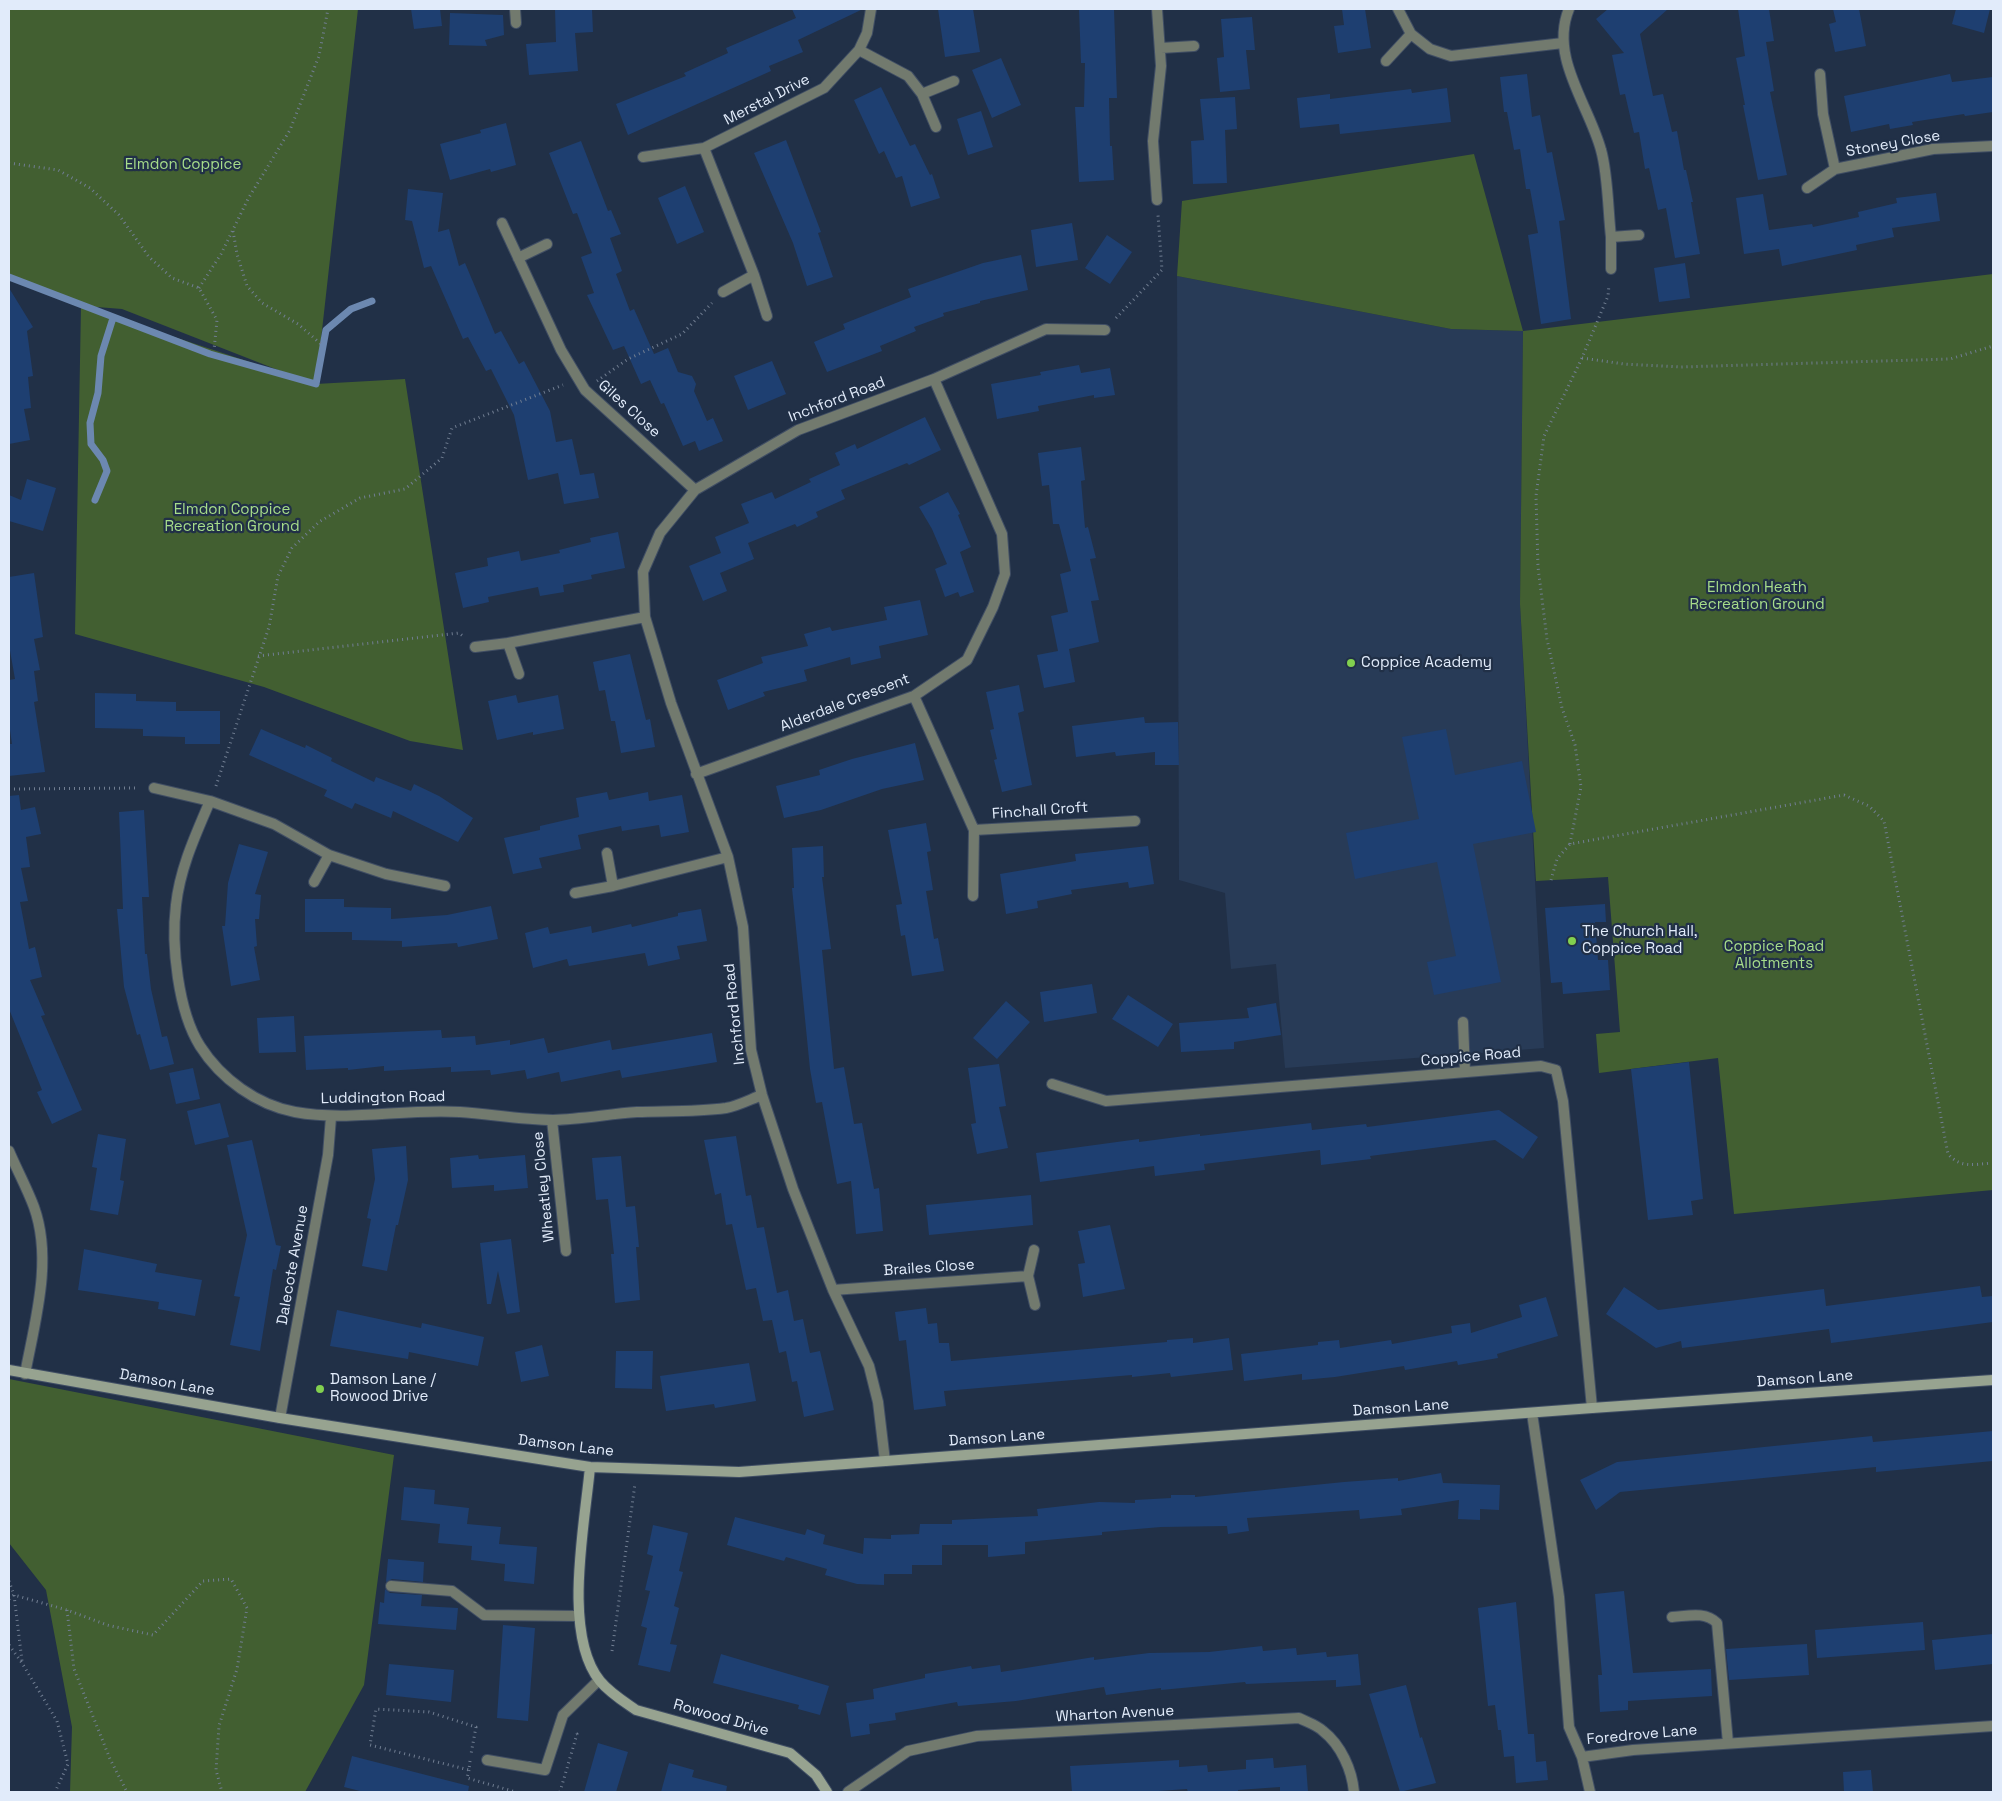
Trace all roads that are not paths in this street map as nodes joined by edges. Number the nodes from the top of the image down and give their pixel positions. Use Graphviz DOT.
graph roads {
  1 [pos="515,9"];
  2 [pos="871,9"];
  3 [pos="1157,9"];
  4 [pos="1398,9"];
  5 [pos="1569,9"];
  6 [pos="516,23"];
  7 [pos="1411,34"];
  8 [pos="1563,44"];
  9 [pos="1194,46"];
  10 [pos="1161,48"];
  11 [pos="859,50"];
  12 [pos="1386,61"];
  13 [pos="1820,74"];
  14 [pos="954,81"];
  15 [pos="922,94"];
  16 [pos="936,127"];
  17 [pos="1993,146"];
  18 [pos="704,148"];
  19 [pos="643,157"];
  20 [pos="1835,169"];
  21 [pos="1806,188"];
  22 [pos="1157,200"];
  23 [pos="502,223"];
  24 [pos="1639,235"];
  25 [pos="1611,237"];
  26 [pos="547,244"];
  27 [pos="518,258"];
  28 [pos="1611,269"];
  29 [pos="754,275"];
  30 [pos="723,292"];
  31 [pos="767,316"];
  32 [pos="1104,330"];
  33 [pos="934,379"];
  34 [pos="695,490"];
  35 [pos="645,617"];
  36 [pos="508,643"];
  37 [pos="475,647"];
  38 [pos="519,674"];
  39 [pos="914,696"];
  40 [pos="696,774"];
  41 [pos="154,788"];
  42 [pos="210,801"];
  43 [pos="1135,820"];
  44 [pos="974,830"];
  45 [pos="607,853"];
  46 [pos="329,855"];
  47 [pos="728,857"];
  48 [pos="314,882"];
  49 [pos="445,886"];
  50 [pos="613,886"];
  51 [pos="575,893"];
  52 [pos="973,896"];
  53 [pos="1463,1022"];
  54 [pos="1465,1072"];
  55 [pos="1052,1084"];
  56 [pos="762,1095"];
  57 [pos="331,1117"];
  58 [pos="552,1120"];
  59 [pos="9,1151"];
  60 [pos="1034,1250"];
  61 [pos="566,1252"];
  62 [pos="1028,1276"];
  63 [pos="833,1290"];
  64 [pos="1035,1305"];
  65 [pos="9,1370"];
  66 [pos="25,1374"];
  67 [pos="1993,1380"];
  68 [pos="1592,1408"];
  69 [pos="1532,1413"];
  70 [pos="280,1418"];
  71 [pos="885,1461"];
  72 [pos="590,1467"];
  73 [pos="391,1586"];
  74 [pos="579,1616"];
  75 [pos="1672,1617"];
  76 [pos="599,1680"];
  77 [pos="1993,1726"];
  78 [pos="1728,1743"];
  79 [pos="1582,1757"];
  80 [pos="487,1760"];
  81 [pos="827,1792"];
  82 [pos="848,1792"];
  83 [pos="1354,1792"];
  84 [pos="1590,1792"];
  1 -- 6 [label="street"];
  2 -- 11 [label="street, Merstal Drive"];
  3 -- 10 [label="street"];
  4 -- 7 [label="street"];
  5 -- 8 [label="street"];
  7 -- 8 [label="street"];
  7 -- 12 [label="street"];
  8 -- 25 [label="street"];
  9 -- 10 [label="street"];
  10 -- 22 [label="street"];
  11 -- 15 [label="street"];
  11 -- 18 [label="street, Merstal Drive"];
  13 -- 20 [label="street, Stoney Close"];
  14 -- 15 [label="street"];
  15 -- 16 [label="street"];
  17 -- 20 [label="street, Stoney Close"];
  18 -- 19 [label="street, Merstal Drive"];
  18 -- 29 [label="street"];
  20 -- 21 [label="street"];
  23 -- 27 [label="street, Giles Close"];
  24 -- 25 [label="street"];
  25 -- 28 [label="street"];
  26 -- 27 [label="street"];
  27 -- 34 [label="street, Giles Close"];
  29 -- 30 [label="street"];
  29 -- 31 [label="street"];
  32 -- 33 [label="street, Inchford Road"];
  33 -- 34 [label="street, Inchford Road"];
  33 -- 39 [label="street, Alderdale Crescent"];
  34 -- 35 [label="street, Inchford Road"];
  35 -- 36 [label="street"];
  35 -- 40 [label="street, Inchford Road"];
  36 -- 37 [label="street"];
  36 -- 38 [label="street"];
  39 -- 40 [label="street, Alderdale Crescent"];
  39 -- 44 [label="street, Finchall Croft"];
  40 -- 47 [label="street, Inchford Road"];
  41 -- 42 [label="street"];
  42 -- 46 [label="street"];
  42 -- 57 [label="street, Luddington Road"];
  43 -- 44 [label="street, Finchall Croft"];
  44 -- 52 [label="street"];
  45 -- 50 [label="street"];
  46 -- 48 [label="street"];
  46 -- 49 [label="street"];
  47 -- 50 [label="street"];
  47 -- 56 [label="street, Inchford Road"];
  50 -- 51 [label="street"];
  53 -- 54 [label="street"];
  54 -- 55 [label="street, Coppice Road"];
  54 -- 68 [label="street, Coppice Road"];
  56 -- 58 [label="street, Luddington Road"];
  56 -- 63 [label="street, Inchford Road"];
  57 -- 58 [label="street, Luddington Road"];
  57 -- 70 [label="street, Dalecote Avenue"];
  58 -- 61 [label="street, Wheatley Close"];
  59 -- 66 [label="street"];
  60 -- 62 [label="street"];
  62 -- 63 [label="street, Brailes Close"];
  62 -- 64 [label="street"];
  63 -- 71 [label="street, Inchford Road"];
  65 -- 66 [label="street, Damson Lane"];
  66 -- 70 [label="street, Damson Lane"];
  67 -- 68 [label="street, Damson Lane"];
  68 -- 69 [label="street, Damson Lane"];
  69 -- 71 [label="street, Damson Lane"];
  69 -- 79 [label="street, Foredrove Lane"];
  70 -- 72 [label="street, Damson Lane"];
  71 -- 72 [label="street, Damson Lane"];
  72 -- 74 [label="street, Rowood Drive"];
  73 -- 74 [label="street"];
  74 -- 76 [label="street, Rowood Drive"];
  75 -- 78 [label="street"];
  76 -- 80 [label="street"];
  76 -- 81 [label="street, Rowood Drive"];
  77 -- 78 [label="street, Foredrove Lane"];
  78 -- 79 [label="street, Foredrove Lane"];
  79 -- 84 [label="street"];
  82 -- 83 [label="street, Wharton Avenue"];
}
